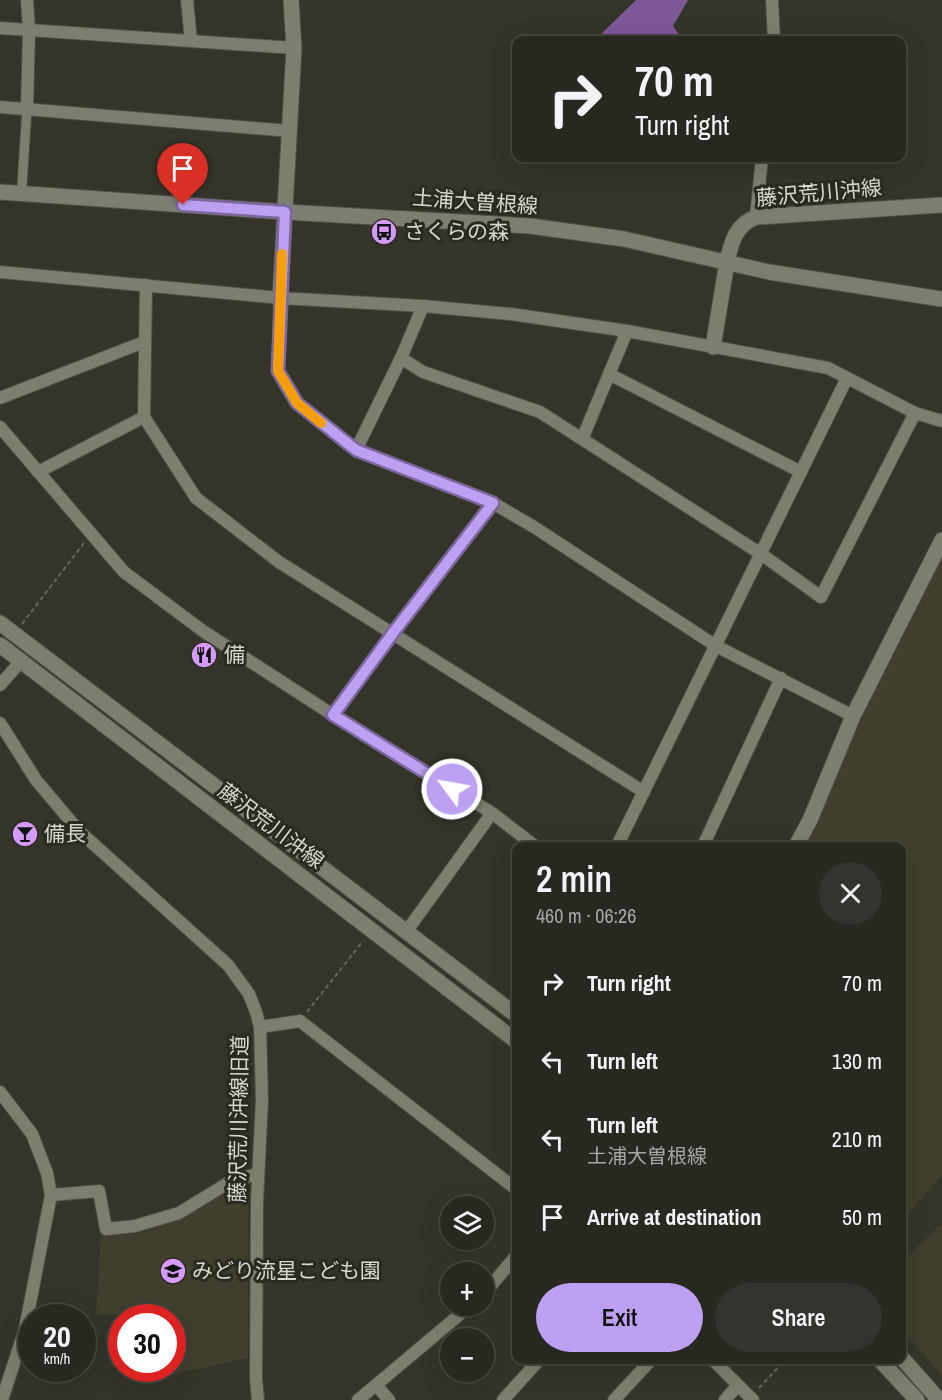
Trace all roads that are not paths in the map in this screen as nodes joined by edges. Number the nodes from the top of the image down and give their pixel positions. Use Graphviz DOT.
graph roads {
  1 [pos="27,0"];
  2 [pos="188,0"];
  3 [pos="291,0"];
  4 [pos="772,0"];
  5 [pos="0,28"];
  6 [pos="29,30"];
  7 [pos="774,36"];
  8 [pos="191,41"];
  9 [pos="294,48"];
  10 [pos="0,107"];
  11 [pos="27,109"];
  12 [pos="290,131"];
  13 [pos="762,162"];
  14 [pos="22,185"];
  15 [pos="0,192"];
  16 [pos="942,205"];
  17 [pos="285,212"];
  18 [pos="756,217"];
  19 [pos="727,262"];
  20 [pos="0,272"];
  21 [pos="146,285"];
  22 [pos="280,298"];
  23 [pos="942,299"];
  24 [pos="423,306"];
  25 [pos="627,331"];
  26 [pos="144,342"];
  27 [pos="713,347"];
  28 [pos="401,358"];
  29 [pos="609,374"];
  30 [pos="848,378"];
  31 [pos="0,398"];
  32 [pos="915,412"];
  33 [pos="144,417"];
  34 [pos="942,421"];
  35 [pos="0,426"];
  36 [pos="583,437"];
  37 [pos="356,450"];
  38 [pos="38,472"];
  39 [pos="801,472"];
  40 [pos="493,503"];
  41 [pos="942,540"];
  42 [pos="761,554"];
  43 [pos="0,623"];
  44 [pos="393,633"];
  45 [pos="0,645"];
  46 [pos="716,646"];
  47 [pos="21,661"];
  48 [pos="781,678"];
  49 [pos="0,685"];
  50 [pos="333,715"];
  51 [pos="853,716"];
  52 [pos="0,723"];
  53 [pos="644,792"];
  54 [pos="492,813"];
  55 [pos="530,842"];
  56 [pos="619,842"];
  57 [pos="705,842"];
  58 [pos="798,842"];
  59 [pos="406,932"];
  60 [pos="512,1012"];
  61 [pos="260,1027"];
  62 [pos="512,1038"];
  63 [pos="0,1092"];
  64 [pos="258,1174"];
  65 [pos="512,1186"];
  66 [pos="51,1195"];
  67 [pos="512,1261"];
  68 [pos="494,1282"];
  69 [pos="458,1316"];
  70 [pos="906,1363"];
  71 [pos="535,1364"];
  72 [pos="647,1364"];
  73 [pos="717,1364"];
  74 [pos="884,1364"];
  75 [pos="376,1385"];
  76 [pos="738,1385"];
  77 [pos="752,1399"];
  78 [pos="2,1400"];
  79 [pos="258,1400"];
  80 [pos="358,1400"];
  81 [pos="389,1400"];
  82 [pos="502,1400"];
  83 [pos="614,1400"];
  84 [pos="725,1400"];
  85 [pos="917,1400"];
  86 [pos="939,1400"];
  1 -- 6 [label="street"];
  2 -- 8 [label="street"];
  3 -- 9 [label="main road"];
  4 -- 7 [label="street"];
  5 -- 6 [label="street"];
  6 -- 8 [label="street"];
  6 -- 11 [label="street"];
  8 -- 9 [label="street"];
  9 -- 12 [label="main road"];
  10 -- 11 [label="street"];
  11 -- 12 [label="street"];
  11 -- 14 [label="street"];
  12 -- 17 [label="main road"];
  13 -- 18 [label="street"];
  15 -- 17 [label="main road, 土浦大曽根線"];
  16 -- 18 [label="main road, 藤沢荒川沖線"];
  17 -- 19 [label="main road, 土浦大曽根線"];
  17 -- 22 [label="main road"];
  18 -- 19 [label="main road, 藤沢荒川沖線"];
  19 -- 23 [label="main road, 土浦大曽根線"];
  19 -- 27 [label="main road, 藤沢荒川沖線"];
  20 -- 21 [label="street"];
  21 -- 22 [label="street"];
  21 -- 26 [label="street"];
  22 -- 24 [label="street"];
  22 -- 37 [label="street"];
  24 -- 25 [label="street"];
  24 -- 28 [label="street"];
  25 -- 27 [label="street"];
  25 -- 29 [label="street"];
  26 -- 31 [label="street"];
  26 -- 33 [label="street"];
  27 -- 30 [label="street"];
  28 -- 36 [label="street"];
  28 -- 37 [label="street"];
  29 -- 36 [label="street"];
  29 -- 39 [label="street"];
  30 -- 32 [label="street"];
  30 -- 39 [label="street"];
  32 -- 34 [label="street"];
  32 -- 42 [label="street"];
  33 -- 38 [label="street"];
  33 -- 44 [label="street"];
  35 -- 38 [label="street"];
  36 -- 42 [label="street"];
  37 -- 40 [label="street"];
  38 -- 50 [label="street"];
  39 -- 42 [label="street"];
  40 -- 44 [label="street"];
  40 -- 46 [label="street"];
  41 -- 51 [label="main road"];
  42 -- 46 [label="street"];
  43 -- 59 [label="main road, 藤沢荒川沖線"];
  44 -- 50 [label="street"];
  44 -- 53 [label="street"];
  45 -- 47 [label="main road, 藤沢荒川沖線"];
  46 -- 48 [label="street"];
  46 -- 53 [label="street"];
  47 -- 49 [label="street"];
  47 -- 62 [label="main road, 藤沢荒川沖線"];
  48 -- 51 [label="street"];
  48 -- 57 [label="street"];
  50 -- 54 [label="street"];
  51 -- 58 [label="main road"];
  52 -- 61 [label="street, 藤沢荒川沖線旧道"];
  53 -- 56 [label="street"];
  54 -- 55 [label="street"];
  54 -- 59 [label="street"];
  59 -- 60 [label="main road, 藤沢荒川沖線"];
  61 -- 64 [label="street, 藤沢荒川沖線旧道"];
  61 -- 65 [label="street"];
  63 -- 66 [label="street"];
  64 -- 66 [label="street"];
  64 -- 79 [label="street, 藤沢荒川沖線旧道"];
  66 -- 78 [label="street"];
  67 -- 68 [label="street"];
  69 -- 75 [label="street"];
  70 -- 86 [label="main road"];
  71 -- 82 [label="street"];
  72 -- 83 [label="street"];
  73 -- 76 [label="street"];
  74 -- 85 [label="main road"];
  75 -- 80 [label="street"];
  75 -- 81 [label="street"];
  76 -- 77 [label="street"];
  76 -- 84 [label="street"];
}
